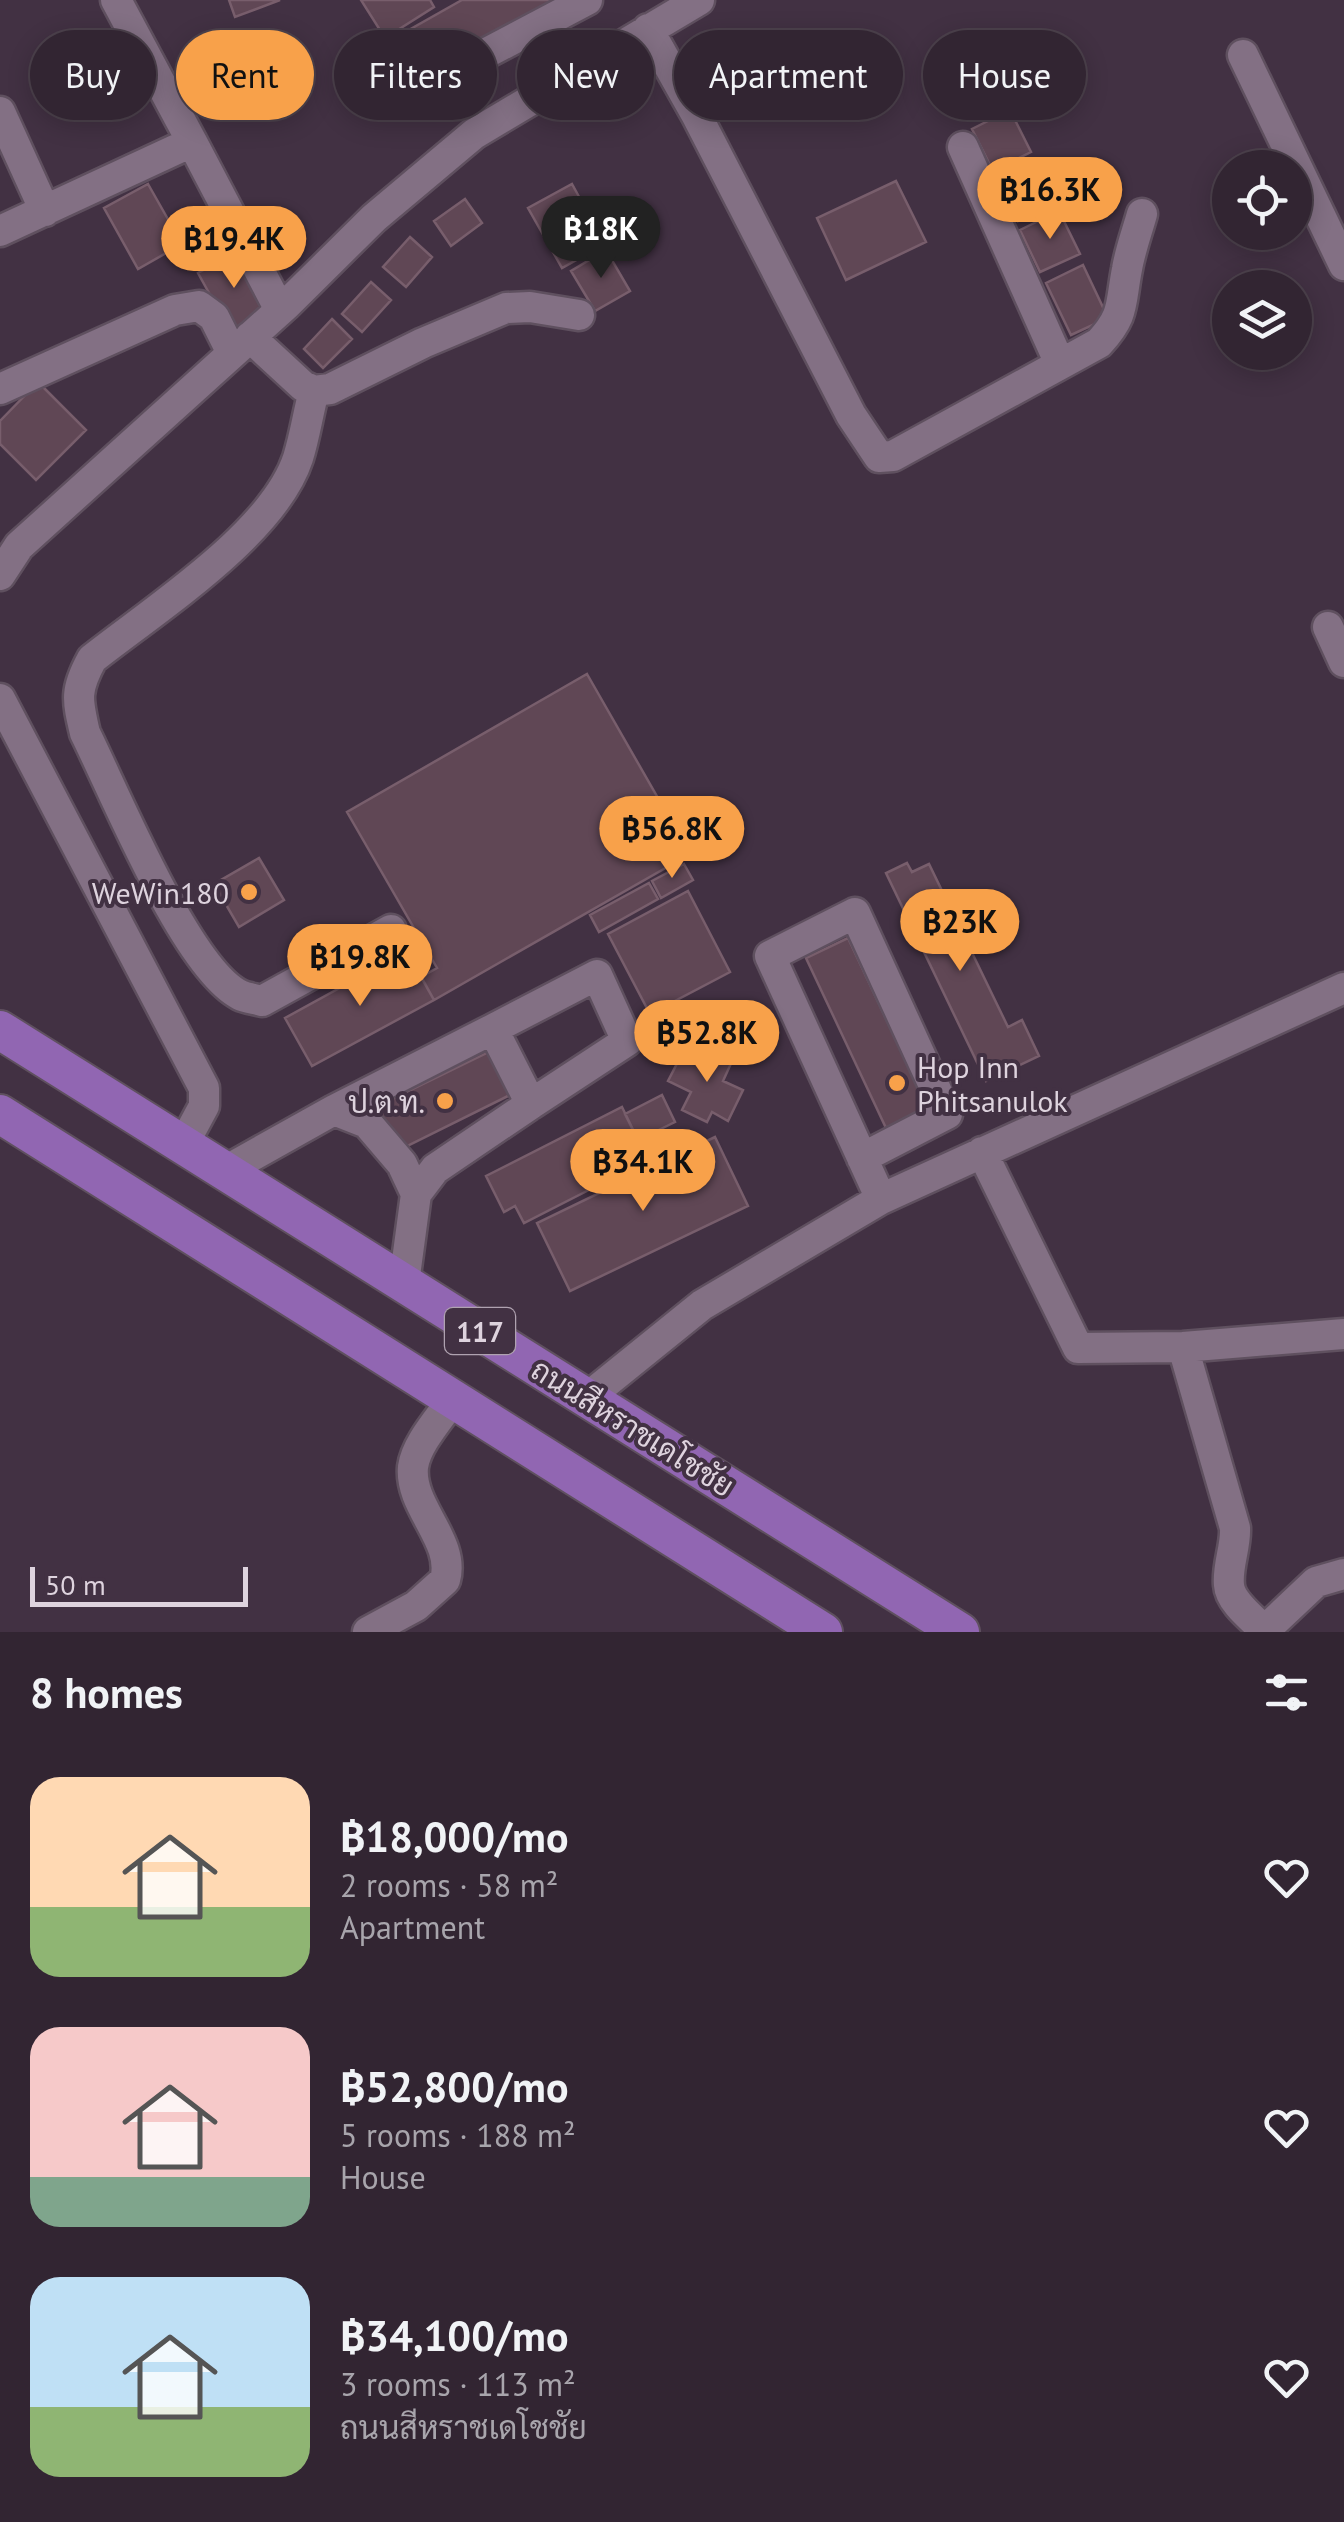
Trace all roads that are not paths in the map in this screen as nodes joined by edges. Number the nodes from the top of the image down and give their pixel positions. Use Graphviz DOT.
graph roads {
  1 [pos="116,0"];
  2 [pos="587,0"];
  3 [pos="699,0"];
  4 [pos="648,29"];
  5 [pos="497,47"];
  6 [pos="1244,54"];
  7 [pos="0,112"];
  8 [pos="192,142"];
  9 [pos="963,147"];
  10 [pos="46,211"];
  11 [pos="1142,214"];
  12 [pos="0,231"];
  13 [pos="1344,265"];
  14 [pos="280,310"];
  15 [pos="580,315"];
  16 [pos="241,345"];
  17 [pos="1060,364"];
  18 [pos="0,389"];
  19 [pos="314,391"];
  20 [pos="0,575"];
  21 [pos="1328,627"];
  22 [pos="1344,662"];
  23 [pos="0,699"];
  24 [pos="390,930"];
  25 [pos="1344,988"];
  26 [pos="0,1030"];
  27 [pos="493,1030"];
  28 [pos="531,1104"];
  29 [pos="334,1110"];
  30 [pos="0,1114"];
  31 [pos="183,1145"];
  32 [pos="982,1152"];
  33 [pos="862,1158"];
  34 [pos="225,1172"];
  35 [pos="416,1194"];
  36 [pos="881,1199"];
  37 [pos="404,1283"];
  38 [pos="1344,1334"];
  39 [pos="1183,1347"];
  40 [pos="587,1398"];
  41 [pos="453,1399"];
  42 [pos="1344,1574"];
  43 [pos="1263,1631"];
  44 [pos="368,1632"];
  45 [pos="823,1632"];
  46 [pos="960,1632"];
  1 -- 8 [label="street"];
  2 -- 5 [label="street"];
  3 -- 4 [label="street"];
  4 -- 14 [label="street"];
  4 -- 17 [label="street"];
  6 -- 13 [label="street"];
  7 -- 10 [label="street"];
  8 -- 10 [label="street"];
  8 -- 14 [label="street"];
  9 -- 17 [label="street"];
  10 -- 12 [label="street"];
  11 -- 17 [label="street"];
  14 -- 16 [label="street"];
  15 -- 19 [label="street"];
  16 -- 18 [label="street"];
  16 -- 19 [label="street"];
  16 -- 20 [label="street"];
  19 -- 24 [label="street"];
  21 -- 22 [label="street"];
  23 -- 31 [label="street"];
  25 -- 32 [label="street"];
  26 -- 31 [label="main road, ถนนสีหราชเดโชชัย / 117"];
  27 -- 28 [label="street"];
  27 -- 28 [label="street"];
  27 -- 29 [label="street"];
  28 -- 35 [label="street"];
  29 -- 34 [label="street"];
  29 -- 35 [label="street"];
  30 -- 41 [label="main road, 117"];
  31 -- 34 [label="main road, ถนนสีหราชเดโชชัย / 117"];
  32 -- 36 [label="street"];
  32 -- 39 [label="street"];
  33 -- 33 [label="street"];
  33 -- 36 [label="street"];
  34 -- 37 [label="main road, ถนนสีหราชเดโชชัย / 117"];
  35 -- 37 [label="street"];
  36 -- 40 [label="street"];
  37 -- 40 [label="main road, ถนนสีหราชเดโชชัย / 117"];
  38 -- 39 [label="street"];
  39 -- 43 [label="street"];
  40 -- 46 [label="main road, ถนนสีหราชเดโชชัย / 117"];
  41 -- 44 [label="street"];
  41 -- 45 [label="main road, 117"];
  42 -- 43 [label="street"];
}
